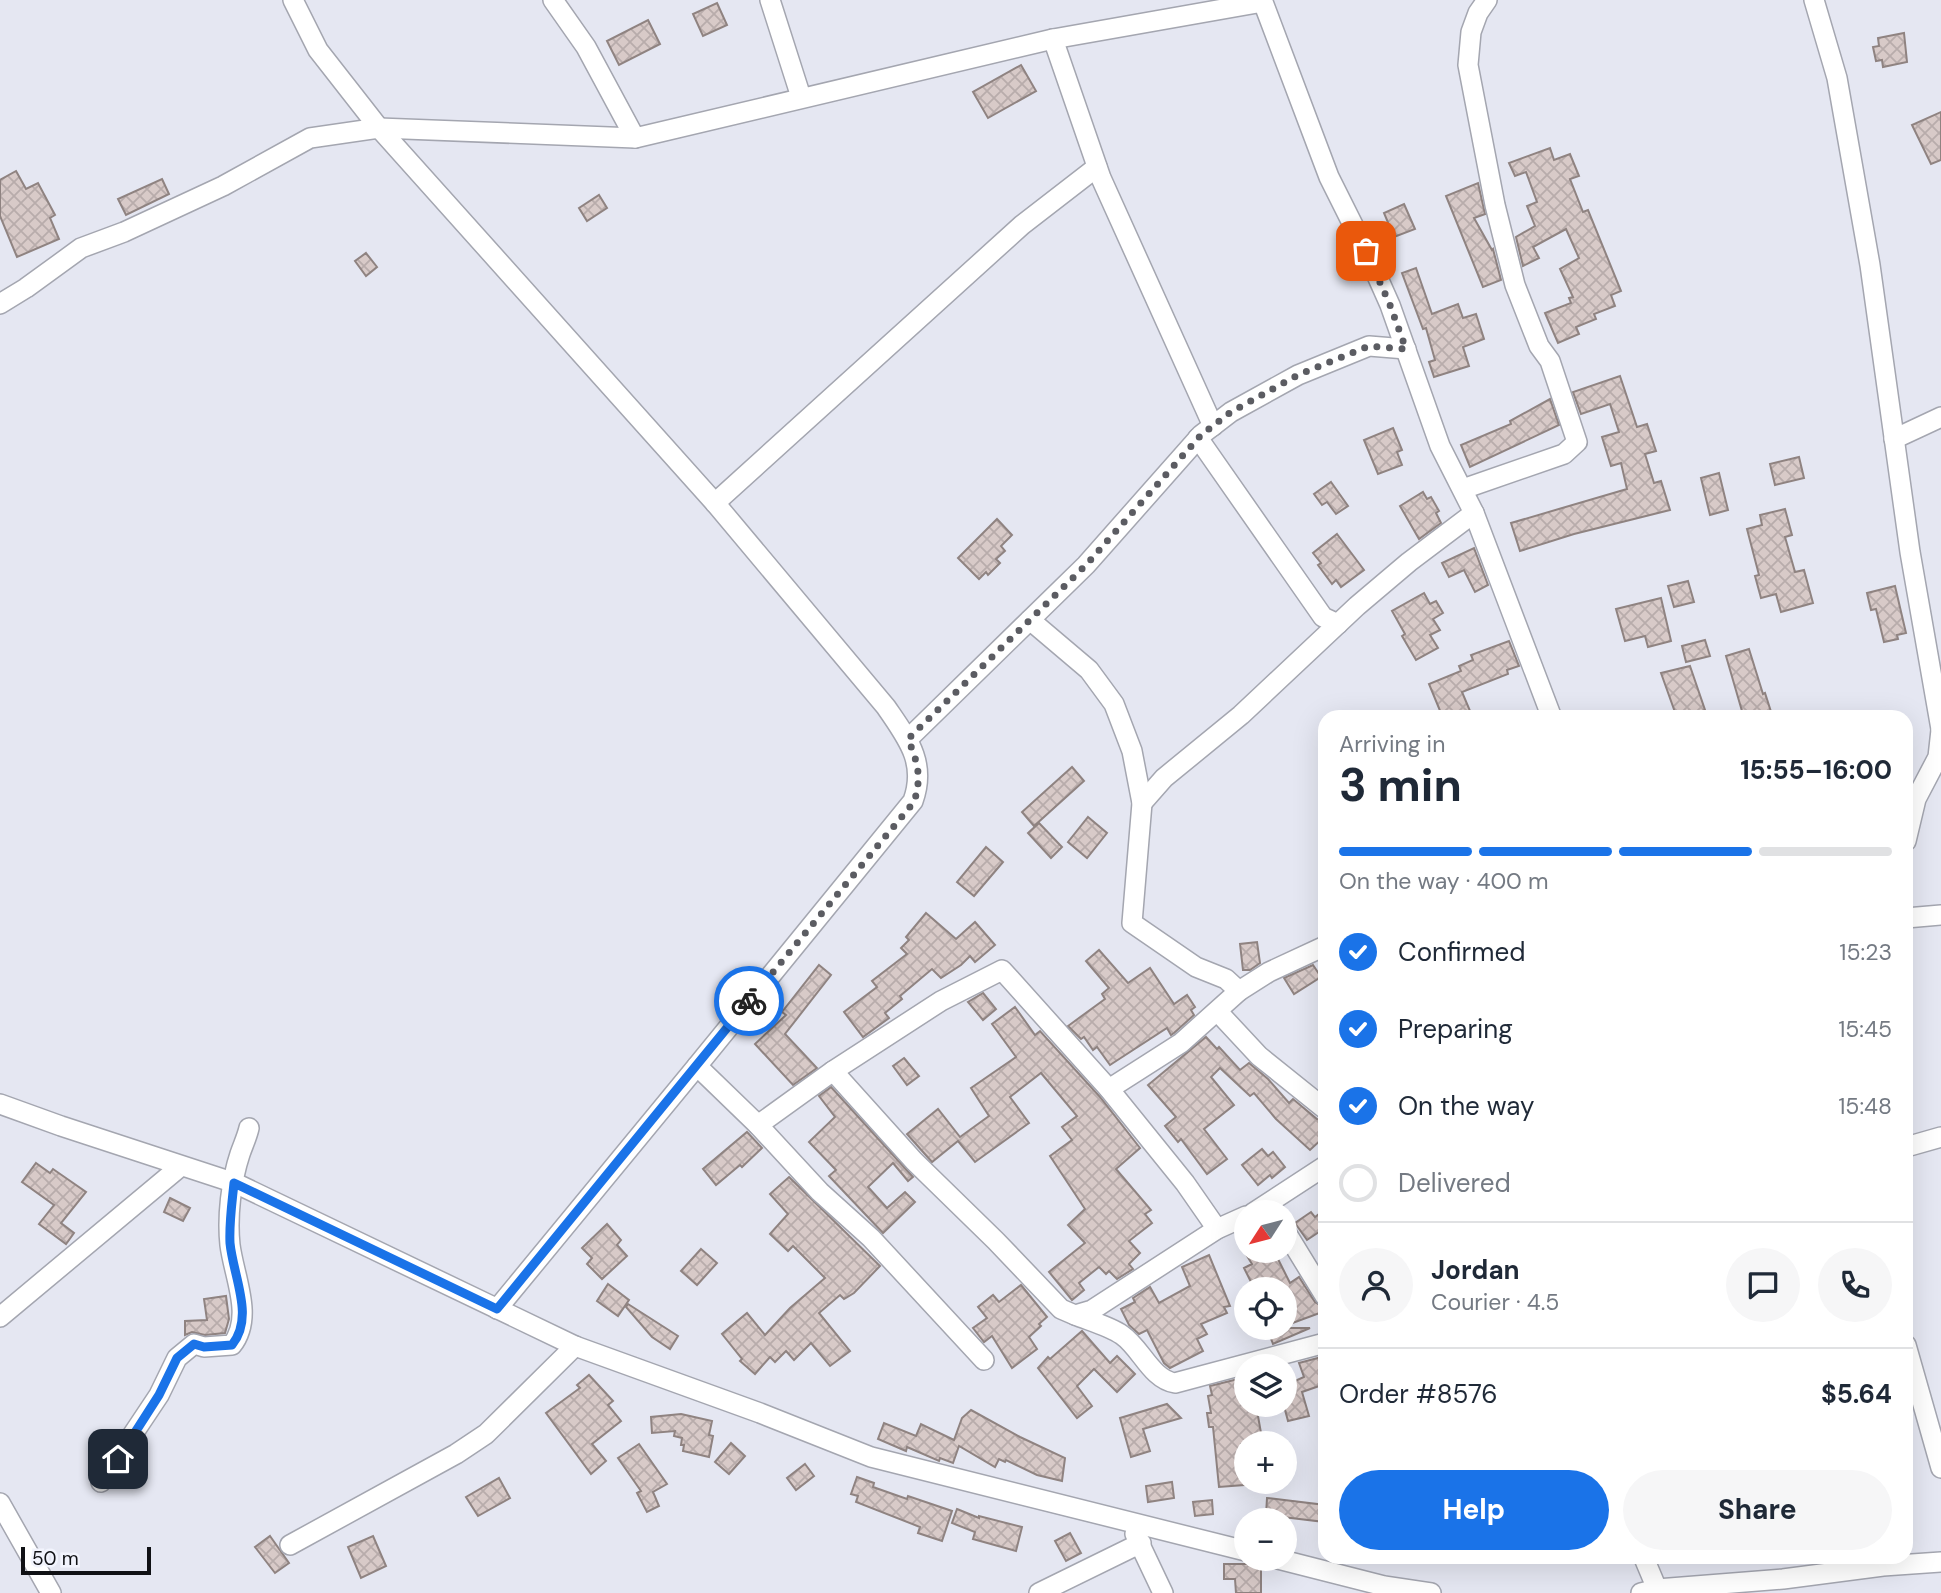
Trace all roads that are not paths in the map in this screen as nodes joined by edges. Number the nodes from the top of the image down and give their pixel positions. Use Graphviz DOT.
graph roads {
  1 [pos="293,0"];
  2 [pos="553,0"];
  3 [pos="769,0"];
  4 [pos="1487,0"];
  5 [pos="1814,0"];
  6 [pos="1268,1"];
  7 [pos="1053,39"];
  8 [pos="801,97"];
  9 [pos="379,128"];
  10 [pos="635,138"];
  11 [pos="1097,167"];
  12 [pos="0,304"];
  13 [pos="1406,349"];
  14 [pos="1941,417"];
  15 [pos="1206,432"];
  16 [pos="1894,439"];
  17 [pos="1463,489"];
  18 [pos="715,503"];
  19 [pos="1474,513"];
  20 [pos="1030,620"];
  21 [pos="1338,624"];
  22 [pos="1549,710"];
  23 [pos="1941,730"];
  24 [pos="908,739"];
  25 [pos="1913,797"];
  26 [pos="1142,803"];
  27 [pos="1941,915"];
  28 [pos="1913,917"];
  29 [pos="1318,949"];
  30 [pos="1240,991"];
  31 [pos="1218,1012"];
  32 [pos="697,1066"];
  33 [pos="832,1071"];
  34 [pos="1109,1088"];
  35 [pos="1318,1103"];
  36 [pos="0,1104"];
  37 [pos="758,1125"];
  38 [pos="249,1128"];
  39 [pos="1941,1137"];
  40 [pos="1913,1145"];
  41 [pos="181,1166"];
  42 [pos="1318,1171"];
  43 [pos="234,1183"];
  44 [pos="1275,1200"];
  45 [pos="1234,1222"];
  46 [pos="1217,1229"];
  47 [pos="1297,1250"];
  48 [pos="1318,1284"];
  49 [pos="497,1309"];
  50 [pos="1075,1315"];
  51 [pos="0,1317"];
  52 [pos="1318,1345"];
  53 [pos="575,1346"];
  54 [pos="984,1360"];
  55 [pos="1913,1370"];
  56 [pos="1941,1468"];
  57 [pos="101,1482"];
  58 [pos="0,1503"];
  59 [pos="1127,1521"];
  60 [pos="1140,1543"];
  61 [pos="290,1545"];
  62 [pos="1234,1548"];
  63 [pos="1941,1562"];
  64 [pos="1297,1564"];
  65 [pos="1645,1564"];
  66 [pos="1912,1564"];
  67 [pos="1913,1564"];
  68 [pos="1649,1591"];
  69 [pos="51,1593"];
  70 [pos="1039,1593"];
  71 [pos="1163,1593"];
  72 [pos="1431,1593"];
  1 -- 9 [label="street"];
  2 -- 10 [label="street"];
  3 -- 8 [label="street"];
  4 -- 17 [label="street"];
  5 -- 16 [label="street"];
  6 -- 7 [label="street"];
  6 -- 13 [label="street"];
  7 -- 8 [label="street"];
  7 -- 11 [label="street"];
  8 -- 10 [label="street"];
  9 -- 10 [label="street"];
  9 -- 12 [label="street"];
  9 -- 18 [label="street"];
  11 -- 15 [label="street"];
  11 -- 18 [label="street"];
  13 -- 15 [label="street"];
  13 -- 17 [label="street"];
  14 -- 16 [label="street"];
  15 -- 20 [label="street"];
  15 -- 21 [label="street"];
  16 -- 23 [label="street"];
  17 -- 19 [label="street"];
  18 -- 24 [label="street"];
  19 -- 21 [label="street"];
  19 -- 22 [label="street"];
  20 -- 24 [label="street"];
  20 -- 26 [label="street"];
  21 -- 26 [label="street"];
  23 -- 25 [label="street"];
  24 -- 32 [label="street"];
  26 -- 30 [label="street"];
  27 -- 28 [label="street"];
  29 -- 30 [label="street"];
  30 -- 31 [label="street"];
  31 -- 34 [label="street"];
  31 -- 35 [label="street"];
  32 -- 37 [label="street"];
  32 -- 49 [label="street"];
  33 -- 34 [label="street"];
  33 -- 37 [label="street"];
  33 -- 50 [label="street"];
  34 -- 46 [label="street"];
  36 -- 41 [label="street"];
  37 -- 54 [label="street"];
  38 -- 43 [label="street"];
  39 -- 40 [label="street"];
  41 -- 43 [label="street"];
  41 -- 51 [label="street"];
  42 -- 44 [label="street"];
  43 -- 49 [label="street"];
  43 -- 57 [label="street"];
  45 -- 46 [label="street"];
  46 -- 50 [label="street"];
  47 -- 48 [label="street"];
  49 -- 53 [label="street"];
  50 -- 52 [label="street"];
  53 -- 59 [label="street"];
  53 -- 61 [label="street"];
  55 -- 56 [label="street"];
  58 -- 69 [label="street"];
  59 -- 60 [label="street"];
  59 -- 62 [label="street"];
  60 -- 70 [label="street"];
  60 -- 71 [label="street"];
  63 -- 67 [label="street"];
  64 -- 72 [label="street"];
  65 -- 68 [label="street"];
  66 -- 68 [label="street"];
}
